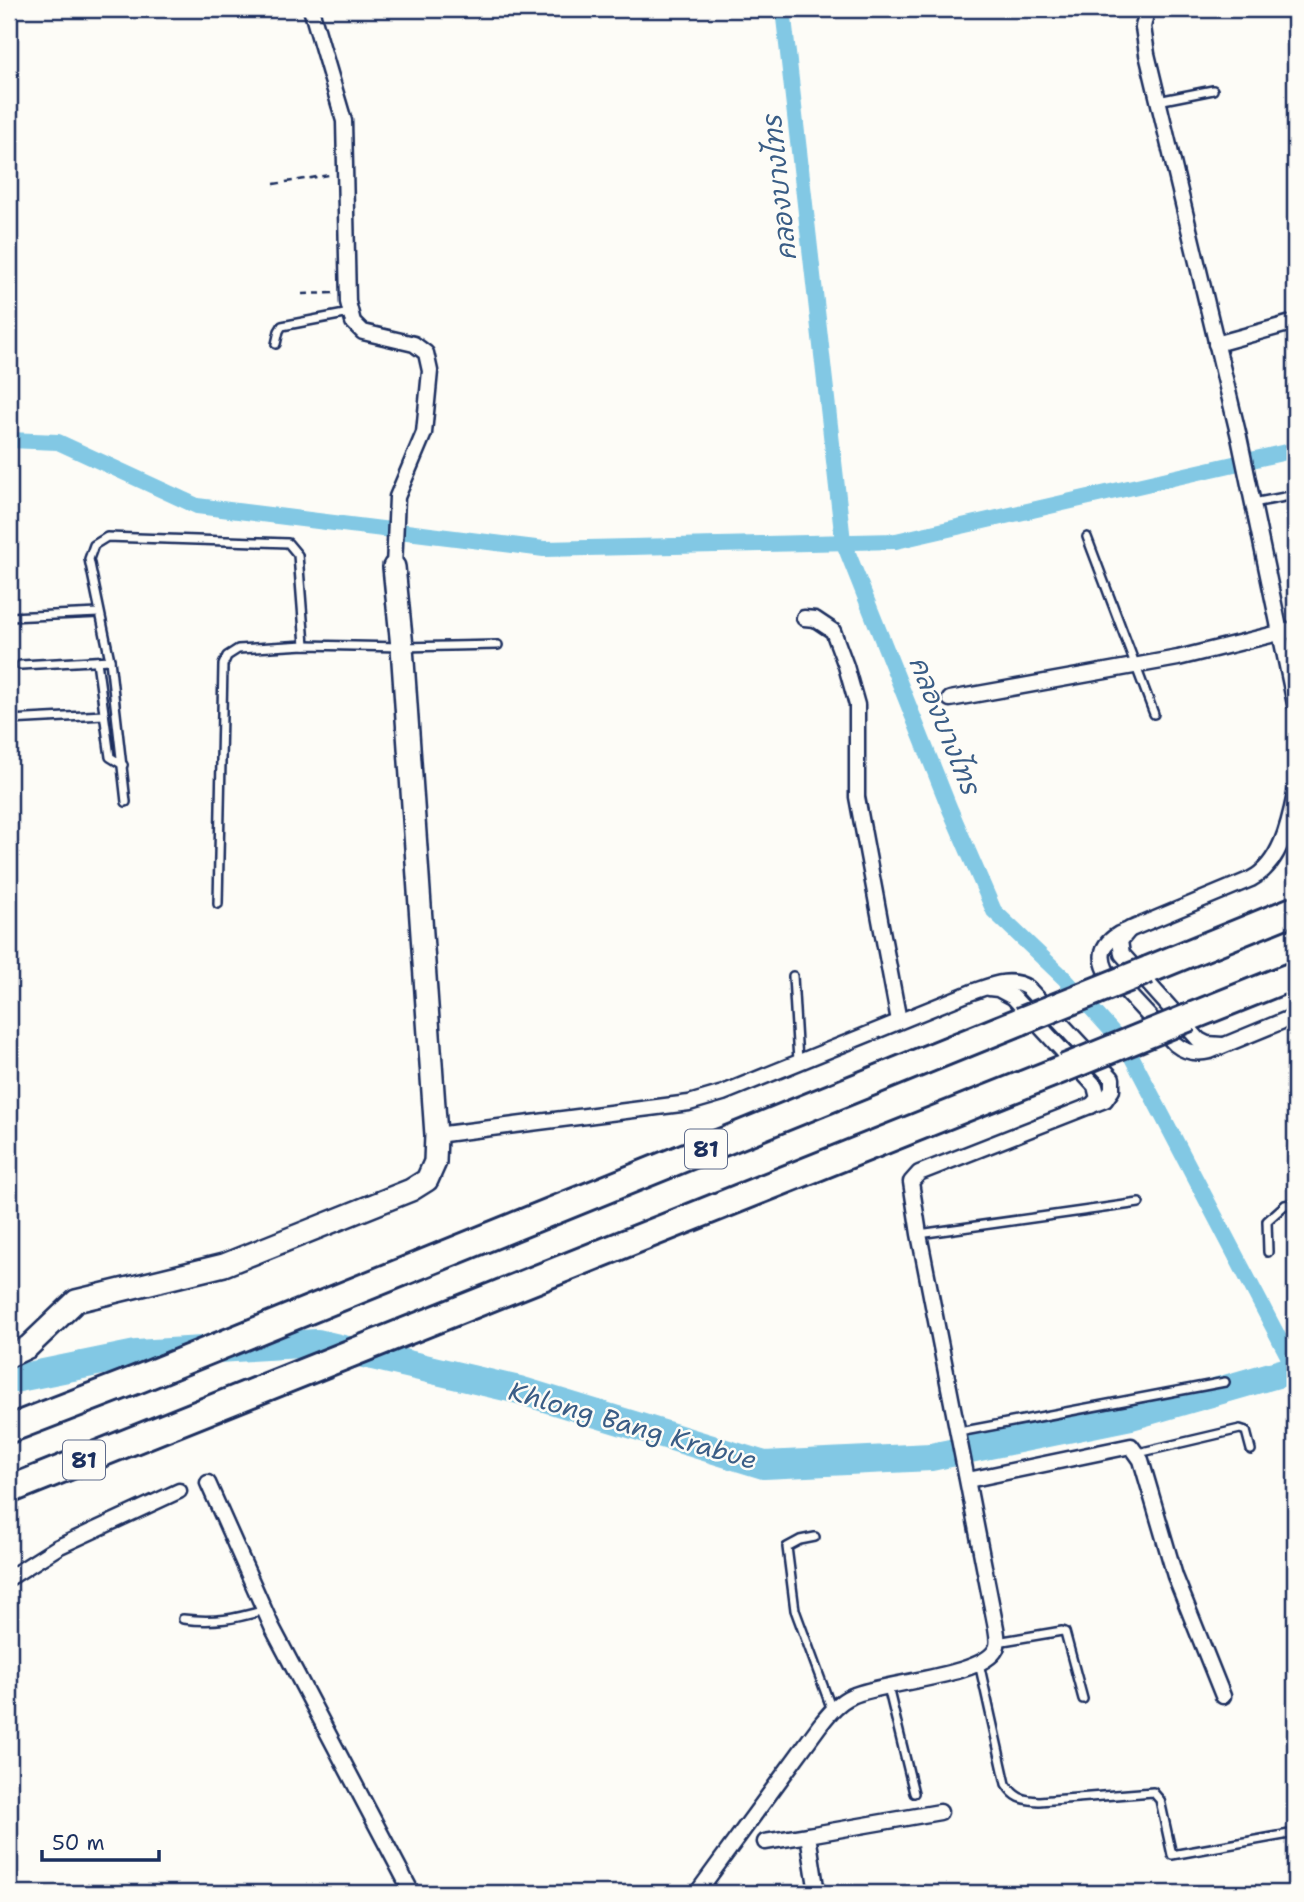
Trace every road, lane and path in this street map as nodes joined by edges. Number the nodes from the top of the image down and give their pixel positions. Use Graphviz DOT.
graph roads {
  1 [pos="311,9"];
  2 [pos="1147,9"];
  3 [pos="1213,90"];
  4 [pos="1158,101"];
  5 [pos="345,172"];
  6 [pos="274,184"];
  7 [pos="348,293"];
  8 [pos="302,294"];
  9 [pos="351,313"];
  10 [pos="1295,322"];
  11 [pos="276,344"];
  12 [pos="1216,344"];
  13 [pos="1295,495"];
  14 [pos="1253,503"];
  15 [pos="1087,537"];
  16 [pos="394,567"];
  17 [pos="99,613"];
  18 [pos="9,617"];
  19 [pos="804,618"];
  20 [pos="1288,630"];
  21 [pos="305,645"];
  22 [pos="498,645"];
  23 [pos="402,647"];
  24 [pos="110,660"];
  25 [pos="97,661"];
  26 [pos="21,665"];
  27 [pos="1137,666"];
  28 [pos="1295,697"];
  29 [pos="950,699"];
  30 [pos="1154,714"];
  31 [pos="104,715"];
  32 [pos="9,720"];
  33 [pos="123,765"];
  34 [pos="1295,794"];
  35 [pos="126,802"];
  36 [pos="1289,835"];
  37 [pos="218,904"];
  38 [pos="1295,910"];
  39 [pos="1131,928"];
  40 [pos="1295,975"];
  41 [pos="793,976"];
  42 [pos="1295,1016"];
  43 [pos="899,1021"];
  44 [pos="1223,1046"];
  45 [pos="798,1061"];
  46 [pos="436,1135"];
  47 [pos="1139,1203"];
  48 [pos="1295,1203"];
  49 [pos="919,1234"];
  50 [pos="1268,1252"];
  51 [pos="9,1356"];
  52 [pos="1225,1382"];
  53 [pos="9,1429"];
  54 [pos="960,1437"];
  55 [pos="1251,1450"];
  56 [pos="1138,1453"];
  57 [pos="967,1474"];
  58 [pos="208,1483"];
  59 [pos="9,1490"];
  60 [pos="180,1491"];
  61 [pos="815,1537"];
  62 [pos="9,1578"];
  63 [pos="265,1610"];
  64 [pos="183,1619"];
  65 [pos="998,1642"];
  66 [pos="979,1663"];
  67 [pos="888,1687"];
  68 [pos="1223,1696"];
  69 [pos="1083,1699"];
  70 [pos="832,1710"];
  71 [pos="914,1793"];
  72 [pos="940,1812"];
  73 [pos="1295,1833"];
  74 [pos="808,1835"];
  75 [pos="765,1842"];
  76 [pos="412,1893"];
  77 [pos="697,1893"];
  78 [pos="817,1893"];
  1 -- 5 [label="street"];
  2 -- 4 [label="street"];
  3 -- 4 [label="lane"];
  4 -- 12 [label="street"];
  5 -- 6 [label="path"];
  5 -- 7 [label="street"];
  7 -- 8 [label="path"];
  7 -- 9 [label="street"];
  9 -- 11 [label="lane"];
  9 -- 16 [label="street"];
  10 -- 12 [label="street"];
  12 -- 14 [label="street"];
  13 -- 14 [label="lane"];
  14 -- 20 [label="street"];
  15 -- 27 [label="lane"];
  16 -- 23 [label="street"];
  17 -- 18 [label="lane"];
  17 -- 21 [label="lane"];
  17 -- 24 [label="lane"];
  19 -- 43 [label="street"];
  20 -- 27 [label="street"];
  20 -- 28 [label="street"];
  21 -- 23 [label="lane"];
  21 -- 37 [label="lane"];
  22 -- 23 [label="lane"];
  23 -- 46 [label="street"];
  24 -- 25 [label="lane"];
  24 -- 33 [label="lane"];
  25 -- 26 [label="lane"];
  25 -- 31 [label="lane"];
  27 -- 29 [label="street"];
  27 -- 30 [label="lane"];
  31 -- 32 [label="lane"];
  31 -- 33 [label="lane"];
  33 -- 35 [label="lane"];
  34 -- 36 [label="street"];
  36 -- 39 [label="street"];
  38 -- 53 [label="highway, 81, bridge"];
  39 -- 44 [label="street"];
  39 -- 44 [label="street"];
  40 -- 59 [label="highway, 81, bridge"];
  41 -- 45 [label="lane"];
  42 -- 44 [label="street"];
  43 -- 45 [label="street"];
  43 -- 49 [label="street"];
  45 -- 46 [label="street"];
  46 -- 51 [label="street"];
  47 -- 49 [label="lane"];
  48 -- 50 [label="lane"];
  49 -- 54 [label="street"];
  52 -- 54 [label="lane"];
  54 -- 57 [label="street"];
  55 -- 56 [label="lane"];
  56 -- 57 [label="street"];
  56 -- 68 [label="street"];
  57 -- 65 [label="street"];
  58 -- 63 [label="street"];
  60 -- 62 [label="street"];
  61 -- 70 [label="lane"];
  63 -- 64 [label="lane"];
  63 -- 76 [label="street"];
  65 -- 66 [label="street"];
  65 -- 69 [label="lane"];
  66 -- 67 [label="street"];
  66 -- 73 [label="lane"];
  67 -- 70 [label="street"];
  67 -- 71 [label="lane"];
  70 -- 77 [label="street"];
  72 -- 74 [label="street"];
  74 -- 75 [label="street"];
  74 -- 78 [label="street"];
}
